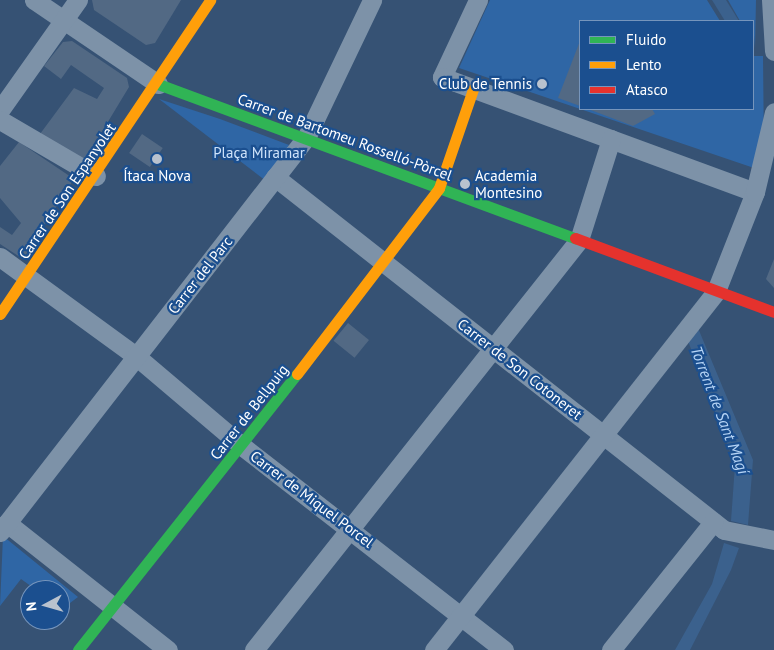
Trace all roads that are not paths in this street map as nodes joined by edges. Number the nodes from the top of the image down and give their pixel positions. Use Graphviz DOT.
graph roads {
  1 [pos="34,0"];
  2 [pos="78,0"];
  3 [pos="210,0"];
  4 [pos="372,0"];
  5 [pos="478,0"];
  6 [pos="771,0"];
  7 [pos="65,21"];
  8 [pos="774,51"];
  9 [pos="158,84"];
  10 [pos="473,89"];
  11 [pos="0,110"];
  12 [pos="774,112"];
  13 [pos="0,120"];
  14 [pos="306,138"];
  15 [pos="611,139"];
  16 [pos="96,176"];
  17 [pos="276,177"];
  18 [pos="438,188"];
  19 [pos="756,192"];
  20 [pos="579,240"];
  21 [pos="0,257"];
  22 [pos="383,262"];
  23 [pos="28,277"];
  24 [pos="716,291"];
  25 [pos="774,312"];
  26 [pos="0,314"];
  27 [pos="491,347"];
  28 [pos="137,357"];
  29 [pos="601,433"];
  30 [pos="242,446"];
  31 [pos="719,526"];
  32 [pos="4,527"];
  33 [pos="350,527"];
  34 [pos="774,540"];
  35 [pos="112,606"];
  36 [pos="459,616"];
  37 [pos="78,650"];
  38 [pos="168,650"];
  39 [pos="254,650"];
  40 [pos="434,650"];
  41 [pos="504,650"];
  42 [pos="611,650"];
  1 -- 7 [label="street"];
  2 -- 7 [label="street"];
  3 -- 9 [label="street, Carrer de Son Espanyolet"];
  4 -- 14 [label="street, Carrer del Parc"];
  5 -- 10 [label="street"];
  6 -- 8 [label="street"];
  7 -- 9 [label="street"];
  7 -- 11 [label="street"];
  9 -- 14 [label="street, Carrer de Bartomeu Rosselló-Pòrcel"];
  9 -- 16 [label="street, Carrer de Son Espanyolet"];
  10 -- 15 [label="street"];
  10 -- 18 [label="street, Carrer de Bellpuig"];
  12 -- 19 [label="street"];
  13 -- 16 [label="street"];
  14 -- 17 [label="street, Carrer del Parc"];
  14 -- 18 [label="street, Carrer de Bartomeu Rosselló-Pòrcel"];
  15 -- 19 [label="street"];
  15 -- 20 [label="street"];
  16 -- 23 [label="street, Carrer de Son Espanyolet"];
  17 -- 22 [label="street, Carrer de Son Cotoneret"];
  17 -- 28 [label="street, Carrer del Parc"];
  18 -- 20 [label="street, Carrer de Bartomeu Rosselló-Pòrcel"];
  18 -- 22 [label="street, Carrer de Bellpuig"];
  19 -- 24 [label="street"];
  20 -- 24 [label="street, Carrer de Bartomeu Rosselló-Pòrcel"];
  20 -- 27 [label="street"];
  21 -- 23 [label="street, Carrer de Miquel Porcel"];
  22 -- 27 [label="street, Carrer de Son Cotoneret"];
  22 -- 30 [label="street, Carrer de Bellpuig"];
  23 -- 26 [label="street, Carrer de Son Espanyolet"];
  23 -- 28 [label="street, Carrer de Miquel Porcel"];
  24 -- 25 [label="street, Carrer de Bartomeu Rosselló-Pòrcel"];
  24 -- 29 [label="street"];
  27 -- 29 [label="street, Carrer de Son Cotoneret"];
  27 -- 33 [label="street"];
  28 -- 30 [label="street, Carrer de Miquel Porcel"];
  28 -- 32 [label="street, Carrer del Parc"];
  29 -- 31 [label="street, Carrer de Son Cotoneret"];
  29 -- 36 [label="street"];
  30 -- 33 [label="street, Carrer de Miquel Porcel"];
  30 -- 35 [label="street, Carrer de Bellpuig"];
  31 -- 34 [label="street, Carrer de Son Cotoneret"];
  31 -- 42 [label="street"];
  32 -- 35 [label="street"];
  33 -- 36 [label="street, Carrer de Miquel Porcel"];
  33 -- 39 [label="street"];
  35 -- 37 [label="street, Carrer de Bellpuig"];
  35 -- 38 [label="street"];
  36 -- 40 [label="street"];
  36 -- 41 [label="street, Carrer de Miquel Porcel"];
}
